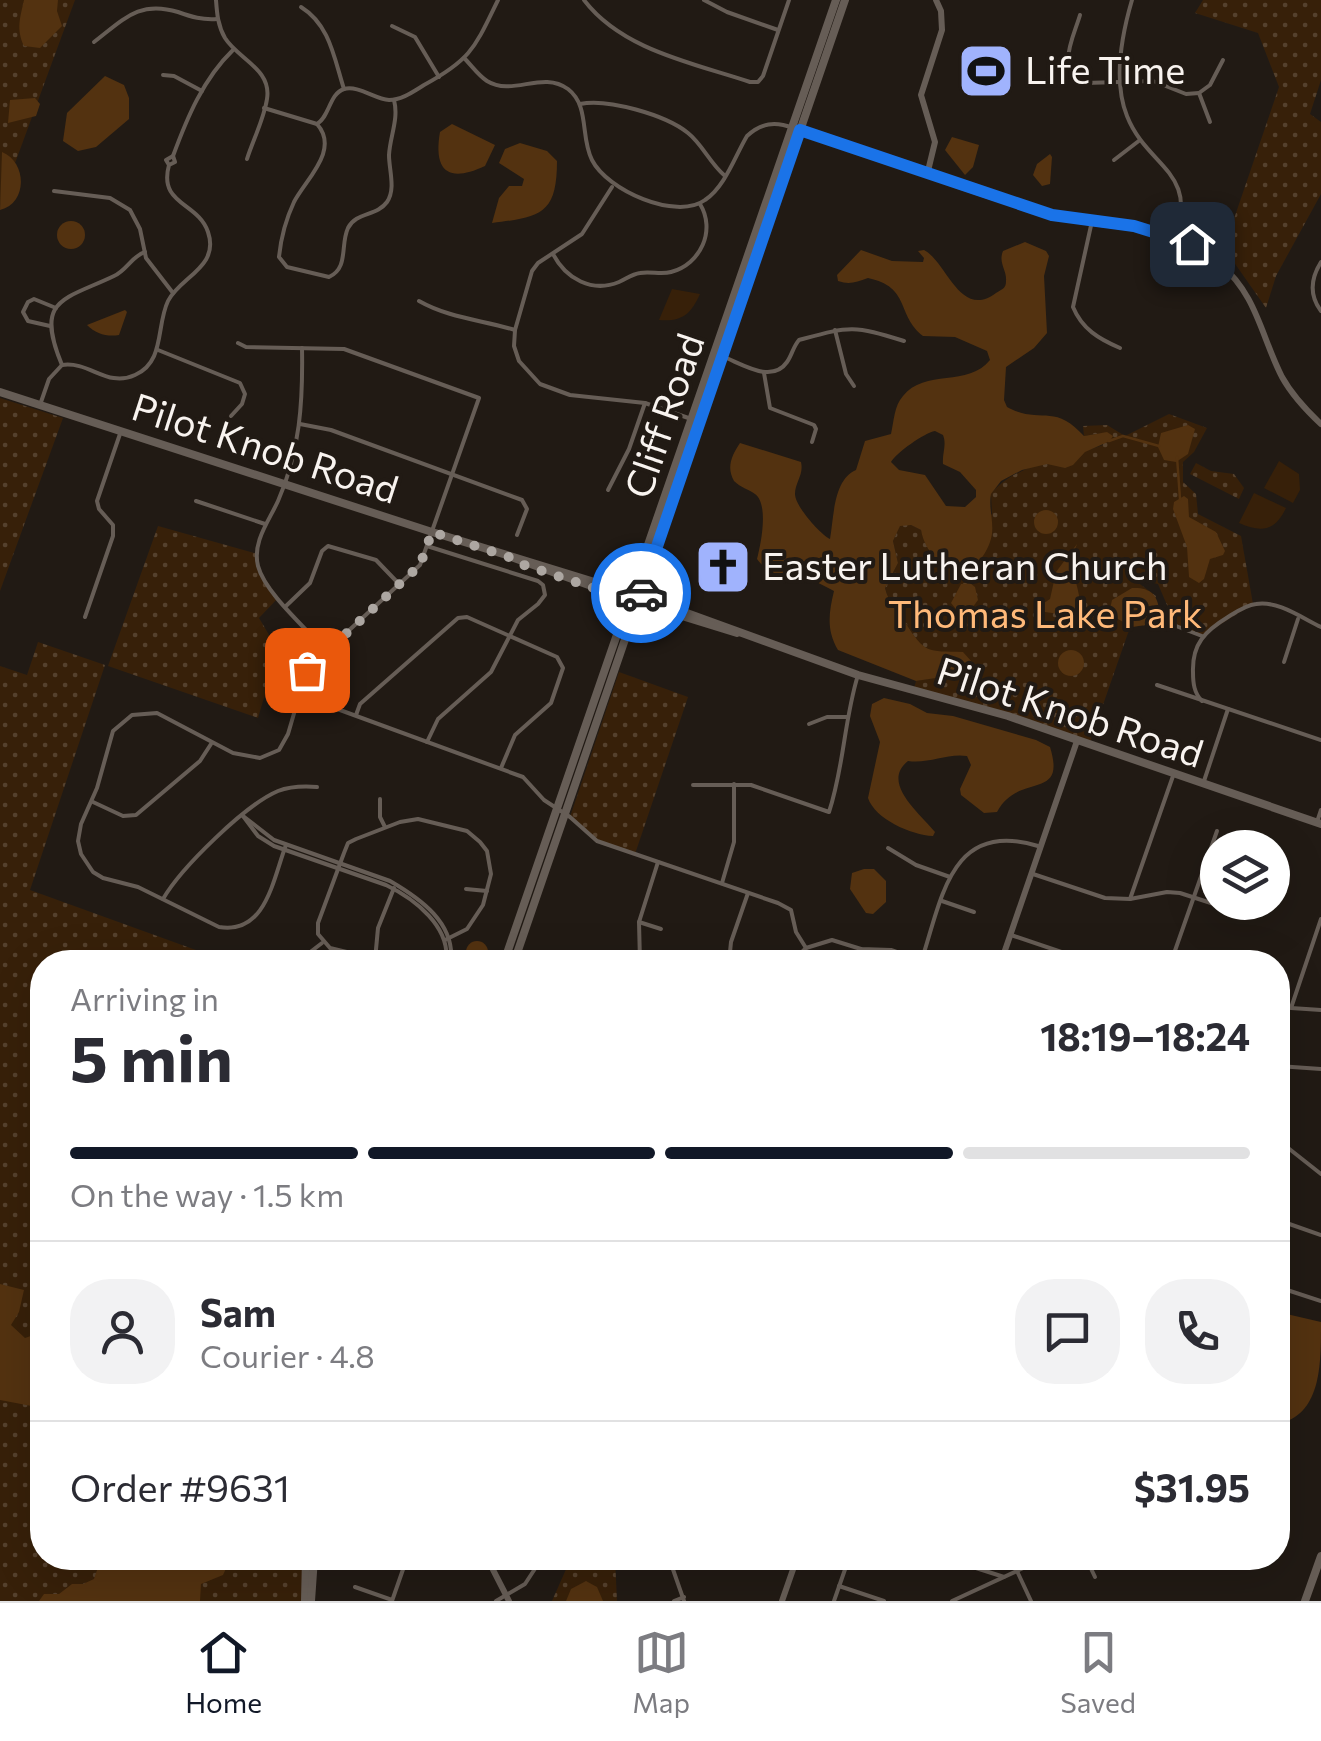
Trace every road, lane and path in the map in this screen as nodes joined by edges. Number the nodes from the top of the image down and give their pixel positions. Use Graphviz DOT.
graph roads {
  1 [pos="216,0"];
  2 [pos="584,0"];
  3 [pos="704,0"];
  4 [pos="789,0"];
  5 [pos="836,0"];
  6 [pos="846,0"];
  7 [pos="936,0"];
  8 [pos="1132,0"];
  9 [pos="496,1"];
  10 [pos="301,7"];
  11 [pos="1080,15"];
  12 [pos="217,19"];
  13 [pos="392,26"];
  14 [pos="779,30"];
  15 [pos="94,42"];
  16 [pos="233,50"];
  17 [pos="465,59"];
  18 [pos="1222,60"];
  19 [pos="164,75"];
  20 [pos="439,77"];
  21 [pos="1120,82"];
  22 [pos="344,89"];
  23 [pos="202,91"];
  24 [pos="1200,93"];
  25 [pos="394,100"];
  26 [pos="580,104"];
  27 [pos="264,108"];
  28 [pos="1210,122"];
  29 [pos="317,124"];
  30 [pos="797,129"];
  31 [pos="1140,140"];
  32 [pos="247,159"];
  33 [pos="1114,160"];
  34 [pos="927,174"];
  35 [pos="724,175"];
  36 [pos="614,185"];
  37 [pos="54,191"];
  38 [pos="700,204"];
  39 [pos="1092,221"];
  40 [pos="1175,237"];
  41 [pos="145,252"];
  42 [pos="553,254"];
  43 [pos="1321,262"];
  44 [pos="173,293"];
  45 [pos="419,301"];
  46 [pos="56,308"];
  47 [pos="1321,311"];
  48 [pos="50,326"];
  49 [pos="515,330"];
  50 [pos="835,330"];
  51 [pos="904,341"];
  52 [pos="238,343"];
  53 [pos="302,347"];
  54 [pos="1120,348"];
  55 [pos="158,350"];
  56 [pos="719,355"];
  57 [pos="62,365"];
  58 [pos="764,373"];
  59 [pos="854,386"];
  60 [pos="0,392"];
  61 [pos="645,403"];
  62 [pos="40,405"];
  63 [pos="232,416"];
  64 [pos="696,421"];
  65 [pos="300,424"];
  66 [pos="1321,424"];
  67 [pos="120,431"];
  68 [pos="812,442"];
  69 [pos="452,474"];
  70 [pos="284,485"];
  71 [pos="608,490"];
  72 [pos="196,502"];
  73 [pos="265,524"];
  74 [pos="432,532"];
  75 [pos="517,535"];
  76 [pos="427,546"];
  77 [pos="400,585"];
  78 [pos="635,598"];
  79 [pos="286,606"];
  80 [pos="1299,616"];
  81 [pos="85,617"];
  82 [pos="1168,618"];
  83 [pos="1321,627"];
  84 [pos="508,635"];
  85 [pos="1202,636"];
  86 [pos="326,651"];
  87 [pos="1284,662"];
  88 [pos="858,675"];
  89 [pos="1157,685"];
  90 [pos="299,695"];
  91 [pos="1202,700"];
  92 [pos="1228,709"];
  93 [pos="356,715"];
  94 [pos="848,717"];
  95 [pos="809,724"];
  96 [pos="1321,740"];
  97 [pos="1077,741"];
  98 [pos="427,742"];
  99 [pos="212,744"];
  100 [pos="502,768"];
  101 [pos="1173,775"];
  102 [pos="734,784"];
  103 [pos="1203,784"];
  104 [pos="694,785"];
  105 [pos="317,788"];
  106 [pos="380,799"];
  107 [pos="92,801"];
  108 [pos="1321,810"];
  109 [pos="562,811"];
  110 [pos="243,816"];
  111 [pos="1319,823"];
  112 [pos="385,827"];
  113 [pos="285,847"];
  114 [pos="1040,847"];
  115 [pos="888,848"];
  116 [pos="658,862"];
  117 [pos="339,866"];
  118 [pos="1031,874"];
  119 [pos="950,878"];
  120 [pos="1200,879"];
  121 [pos="722,884"];
  122 [pos="395,887"];
  123 [pos="466,889"];
  124 [pos="486,891"];
  125 [pos="748,892"];
  126 [pos="1194,897"];
  127 [pos="163,898"];
  128 [pos="1200,899"];
  129 [pos="1130,900"];
  130 [pos="942,901"];
  131 [pos="974,912"];
  132 [pos="1321,919"];
  133 [pos="639,922"];
  134 [pos="661,929"];
  135 [pos="1010,935"];
  136 [pos="447,938"];
  137 [pos="322,942"];
  138 [pos="806,948"];
  139 [pos="313,950"];
  140 [pos="336,950"];
  141 [pos="377,950"];
  142 [pos="448,950"];
  143 [pos="509,950"];
  144 [pos="518,950"];
  145 [pos="640,950"];
  146 [pos="731,950"];
  147 [pos="861,950"];
  148 [pos="891,950"];
  149 [pos="926,950"];
  150 [pos="1005,950"];
  151 [pos="1055,950"];
  152 [pos="1175,950"];
  153 [pos="1321,1010"];
  154 [pos="1290,1067"];
  155 [pos="1321,1070"];
  156 [pos="1290,1149"];
  157 [pos="1321,1174"];
  158 [pos="1290,1224"];
  159 [pos="1321,1235"];
  160 [pos="1290,1291"];
  161 [pos="1321,1301"];
  162 [pos="1321,1556"];
  163 [pos="307,1570"];
  164 [pos="312,1570"];
  165 [pos="404,1570"];
  166 [pos="493,1570"];
  167 [pos="534,1570"];
  168 [pos="673,1570"];
  169 [pos="793,1570"];
  170 [pos="845,1570"];
  171 [pos="982,1570"];
  172 [pos="1092,1570"];
  173 [pos="1017,1571"];
  174 [pos="1004,1577"];
  175 [pos="1095,1577"];
  176 [pos="840,1586"];
  177 [pos="355,1588"];
  178 [pos="507,1598"];
  179 [pos="684,1599"];
  180 [pos="392,1600"];
  181 [pos="960,1600"];
  182 [pos="308,1601"];
  183 [pos="496,1601"];
  184 [pos="674,1601"];
  185 [pos="782,1601"];
  186 [pos="834,1601"];
  187 [pos="884,1601"];
  188 [pos="952,1601"];
  189 [pos="1031,1601"];
  190 [pos="1305,1601"];
  1 -- 12 [label="street"];
  2 -- 14 [label="street"];
  3 -- 14 [label="street"];
  4 -- 14 [label="street"];
  5 -- 30 [label="main road, Cliff Road"];
  6 -- 30 [label="main road, Cliff Road"];
  7 -- 34 [label="street"];
  8 -- 21 [label="street"];
  9 -- 17 [label="street"];
  10 -- 22 [label="street"];
  11 -- 21 [label="street"];
  12 -- 15 [label="street"];
  12 -- 16 [label="street"];
  13 -- 20 [label="street"];
  16 -- 23 [label="street"];
  16 -- 27 [label="street"];
  17 -- 20 [label="street"];
  17 -- 26 [label="street"];
  18 -- 24 [label="street"];
  19 -- 23 [label="street"];
  20 -- 25 [label="street"];
  21 -- 24 [label="street"];
  21 -- 31 [label="street"];
  22 -- 25 [label="street"];
  22 -- 29 [label="street"];
  23 -- 44 [label="street"];
  24 -- 28 [label="street"];
  25 -- 29 [label="street"];
  26 -- 35 [label="street"];
  26 -- 36 [label="street"];
  27 -- 29 [label="street"];
  27 -- 32 [label="street"];
  30 -- 34 [label="street"];
  30 -- 35 [label="street"];
  30 -- 56 [label="main road, Cliff Road"];
  31 -- 33 [label="street"];
  31 -- 40 [label="street"];
  34 -- 39 [label="street"];
  35 -- 38 [label="street"];
  36 -- 38 [label="street"];
  36 -- 42 [label="street"];
  37 -- 41 [label="street"];
  38 -- 42 [label="street"];
  39 -- 40 [label="street"];
  39 -- 54 [label="street"];
  40 -- 66 [label="street"];
  41 -- 44 [label="street"];
  41 -- 46 [label="street"];
  42 -- 49 [label="street"];
  43 -- 47 [label="street"];
  44 -- 55 [label="street"];
  45 -- 49 [label="street"];
  46 -- 48 [label="street"];
  46 -- 48 [label="street"];
  48 -- 57 [label="street"];
  49 -- 61 [label="street"];
  50 -- 51 [label="street"];
  50 -- 58 [label="street"];
  50 -- 59 [label="street"];
  52 -- 53 [label="street"];
  53 -- 65 [label="street"];
  53 -- 69 [label="street"];
  55 -- 57 [label="street"];
  55 -- 63 [label="street"];
  56 -- 58 [label="street"];
  56 -- 64 [label="main road, Cliff Road"];
  57 -- 62 [label="street"];
  58 -- 68 [label="street"];
  60 -- 62 [label="main road, Pilot Knob Road"];
  61 -- 64 [label="street"];
  61 -- 71 [label="street"];
  62 -- 67 [label="main road, Pilot Knob Road"];
  64 -- 78 [label="main road, Cliff Road"];
  65 -- 69 [label="street"];
  65 -- 70 [label="street"];
  67 -- 70 [label="main road, Pilot Knob Road"];
  67 -- 81 [label="street"];
  69 -- 74 [label="street"];
  69 -- 75 [label="street"];
  70 -- 73 [label="street"];
  70 -- 74 [label="main road, Pilot Knob Road"];
  72 -- 73 [label="street"];
  73 -- 79 [label="street"];
  74 -- 76 [label="street"];
  74 -- 78 [label="main road, Pilot Knob Road"];
  76 -- 77 [label="street"];
  76 -- 84 [label="street"];
  77 -- 79 [label="street"];
  77 -- 86 [label="street"];
  78 -- 88 [label="main road, Pilot Knob Road"];
  78 -- 109 [label="main road, Cliff Road"];
  79 -- 86 [label="street"];
  80 -- 83 [label="street"];
  80 -- 85 [label="street"];
  80 -- 87 [label="street"];
  82 -- 85 [label="street"];
  84 -- 93 [label="street"];
  84 -- 98 [label="street"];
  84 -- 100 [label="street"];
  85 -- 91 [label="street"];
  86 -- 90 [label="street"];
  88 -- 94 [label="street"];
  88 -- 97 [label="main road, Pilot Knob Road"];
  89 -- 91 [label="street"];
  90 -- 93 [label="street"];
  90 -- 99 [label="street"];
  91 -- 92 [label="street"];
  92 -- 96 [label="street"];
  92 -- 103 [label="street"];
  93 -- 98 [label="street"];
  94 -- 95 [label="street"];
  94 -- 102 [label="street"];
  97 -- 101 [label="main road, Pilot Knob Road"];
  97 -- 114 [label="street"];
  98 -- 100 [label="street"];
  99 -- 107 [label="street"];
  99 -- 107 [label="street"];
  100 -- 109 [label="street"];
  101 -- 103 [label="main road, Pilot Knob Road"];
  101 -- 129 [label="street"];
  102 -- 104 [label="street"];
  102 -- 121 [label="street"];
  103 -- 111 [label="main road, Pilot Knob Road"];
  105 -- 110 [label="street"];
  106 -- 112 [label="street"];
  107 -- 127 [label="street"];
  108 -- 111 [label="street"];
  109 -- 116 [label="street"];
  109 -- 143 [label="main road, Cliff Road"];
  109 -- 144 [label="main road, Cliff Road"];
  110 -- 113 [label="street"];
  110 -- 127 [label="street"];
  112 -- 117 [label="street"];
  112 -- 124 [label="street"];
  113 -- 117 [label="street"];
  113 -- 127 [label="street"];
  114 -- 118 [label="street"];
  114 -- 119 [label="street"];
  115 -- 119 [label="street"];
  116 -- 121 [label="street"];
  116 -- 133 [label="street"];
  117 -- 122 [label="street"];
  117 -- 137 [label="street"];
  118 -- 129 [label="street"];
  118 -- 135 [label="street"];
  119 -- 130 [label="street"];
  120 -- 126 [label="street"];
  121 -- 125 [label="street"];
  122 -- 136 [label="street"];
  122 -- 141 [label="street"];
  123 -- 124 [label="street"];
  124 -- 136 [label="street"];
  125 -- 138 [label="street"];
  125 -- 146 [label="street"];
  126 -- 128 [label="street"];
  126 -- 129 [label="street"];
  126 -- 152 [label="street"];
  130 -- 131 [label="street"];
  130 -- 149 [label="street"];
  132 -- 153 [label="street"];
  133 -- 134 [label="street"];
  133 -- 145 [label="street"];
  135 -- 150 [label="street"];
  135 -- 151 [label="street"];
  136 -- 142 [label="street"];
  137 -- 139 [label="street"];
  137 -- 140 [label="street"];
  138 -- 147 [label="street"];
  147 -- 148 [label="street"];
  154 -- 155 [label="street"];
  156 -- 157 [label="street"];
  158 -- 159 [label="street"];
  160 -- 161 [label="street"];
  162 -- 190 [label="main road"];
  163 -- 182 [label="main road"];
  164 -- 182 [label="main road"];
  165 -- 180 [label="street"];
  166 -- 178 [label="street"];
  167 -- 178 [label="street"];
  168 -- 179 [label="street"];
  169 -- 185 [label="street"];
  170 -- 176 [label="street"];
  171 -- 174 [label="street"];
  172 -- 175 [label="street"];
  173 -- 174 [label="street"];
  173 -- 189 [label="street"];
  174 -- 181 [label="street"];
  176 -- 186 [label="street"];
  176 -- 187 [label="street"];
  177 -- 180 [label="street"];
  178 -- 183 [label="street"];
  179 -- 184 [label="street"];
  181 -- 188 [label="street"];
}
